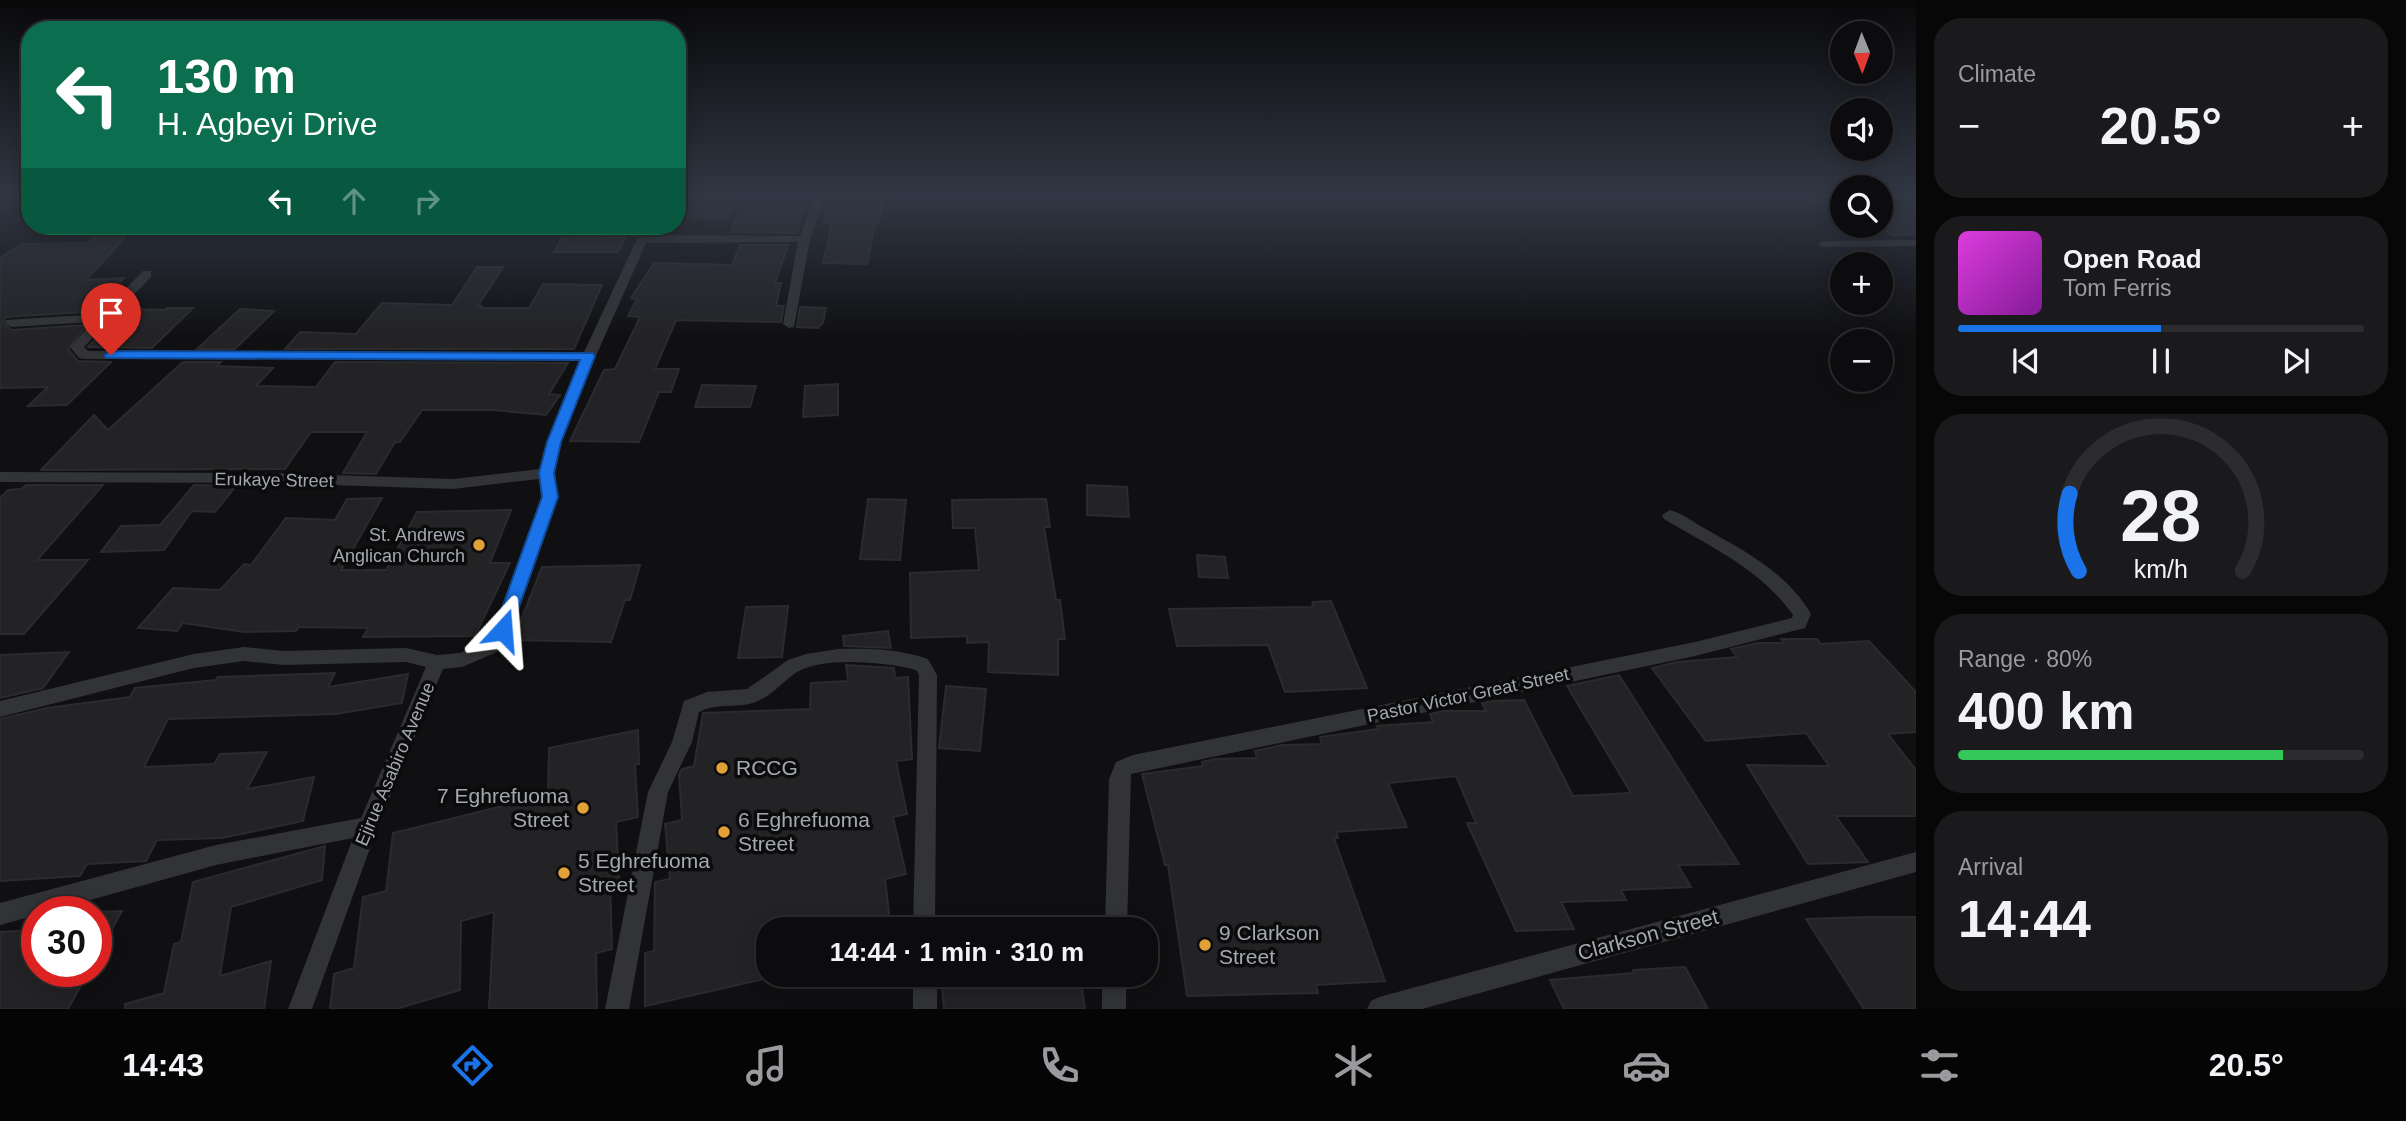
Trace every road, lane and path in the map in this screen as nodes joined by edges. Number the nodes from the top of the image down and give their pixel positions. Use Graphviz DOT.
graph roads {
  1 [pos="640,244"];
  2 [pos="803,244"];
  3 [pos="146,274"];
  4 [pos="105,318"];
  5 [pos="11,323"];
  6 [pos="789,324"];
  7 [pos="589,356"];
  8 [pos="546,473"];
  9 [pos="0,477"];
  10 [pos="1670,515"];
  11 [pos="438,662"];
  12 [pos="0,709"];
  13 [pos="368,826"];
  14 [pos="1916,862"];
  15 [pos="0,914"];
  16 [pos="925,917"];
  17 [pos="1116,917"];
  18 [pos="925,987"];
  19 [pos="1115,987"];
  20 [pos="300,1009"];
  21 [pos="617,1009"];
  22 [pos="925,1009"];
  23 [pos="1114,1009"];
  24 [pos="1379,1009"];
  1 -- 7 [label="street, Ejirue Asabiro Avenue"];
  2 -- 6 [label="street"];
  3 -- 4 [label="street"];
  4 -- 5 [label="street"];
  4 -- 7 [label="street"];
  7 -- 8 [label="street, Ejirue Asabiro Avenue"];
  8 -- 9 [label="street, Erukaye Street"];
  8 -- 11 [label="street, Ejirue Asabiro Avenue"];
  10 -- 17 [label="street, Pastor Victor Great Street"];
  11 -- 12 [label="street"];
  11 -- 13 [label="street, Ejirue Asabiro Avenue"];
  13 -- 15 [label="street"];
  13 -- 20 [label="street, Ejirue Asabiro Avenue"];
  14 -- 24 [label="street, Clarkson Street"];
  16 -- 21 [label="street"];
  18 -- 22 [label="street"];
  19 -- 23 [label="street"];
}
